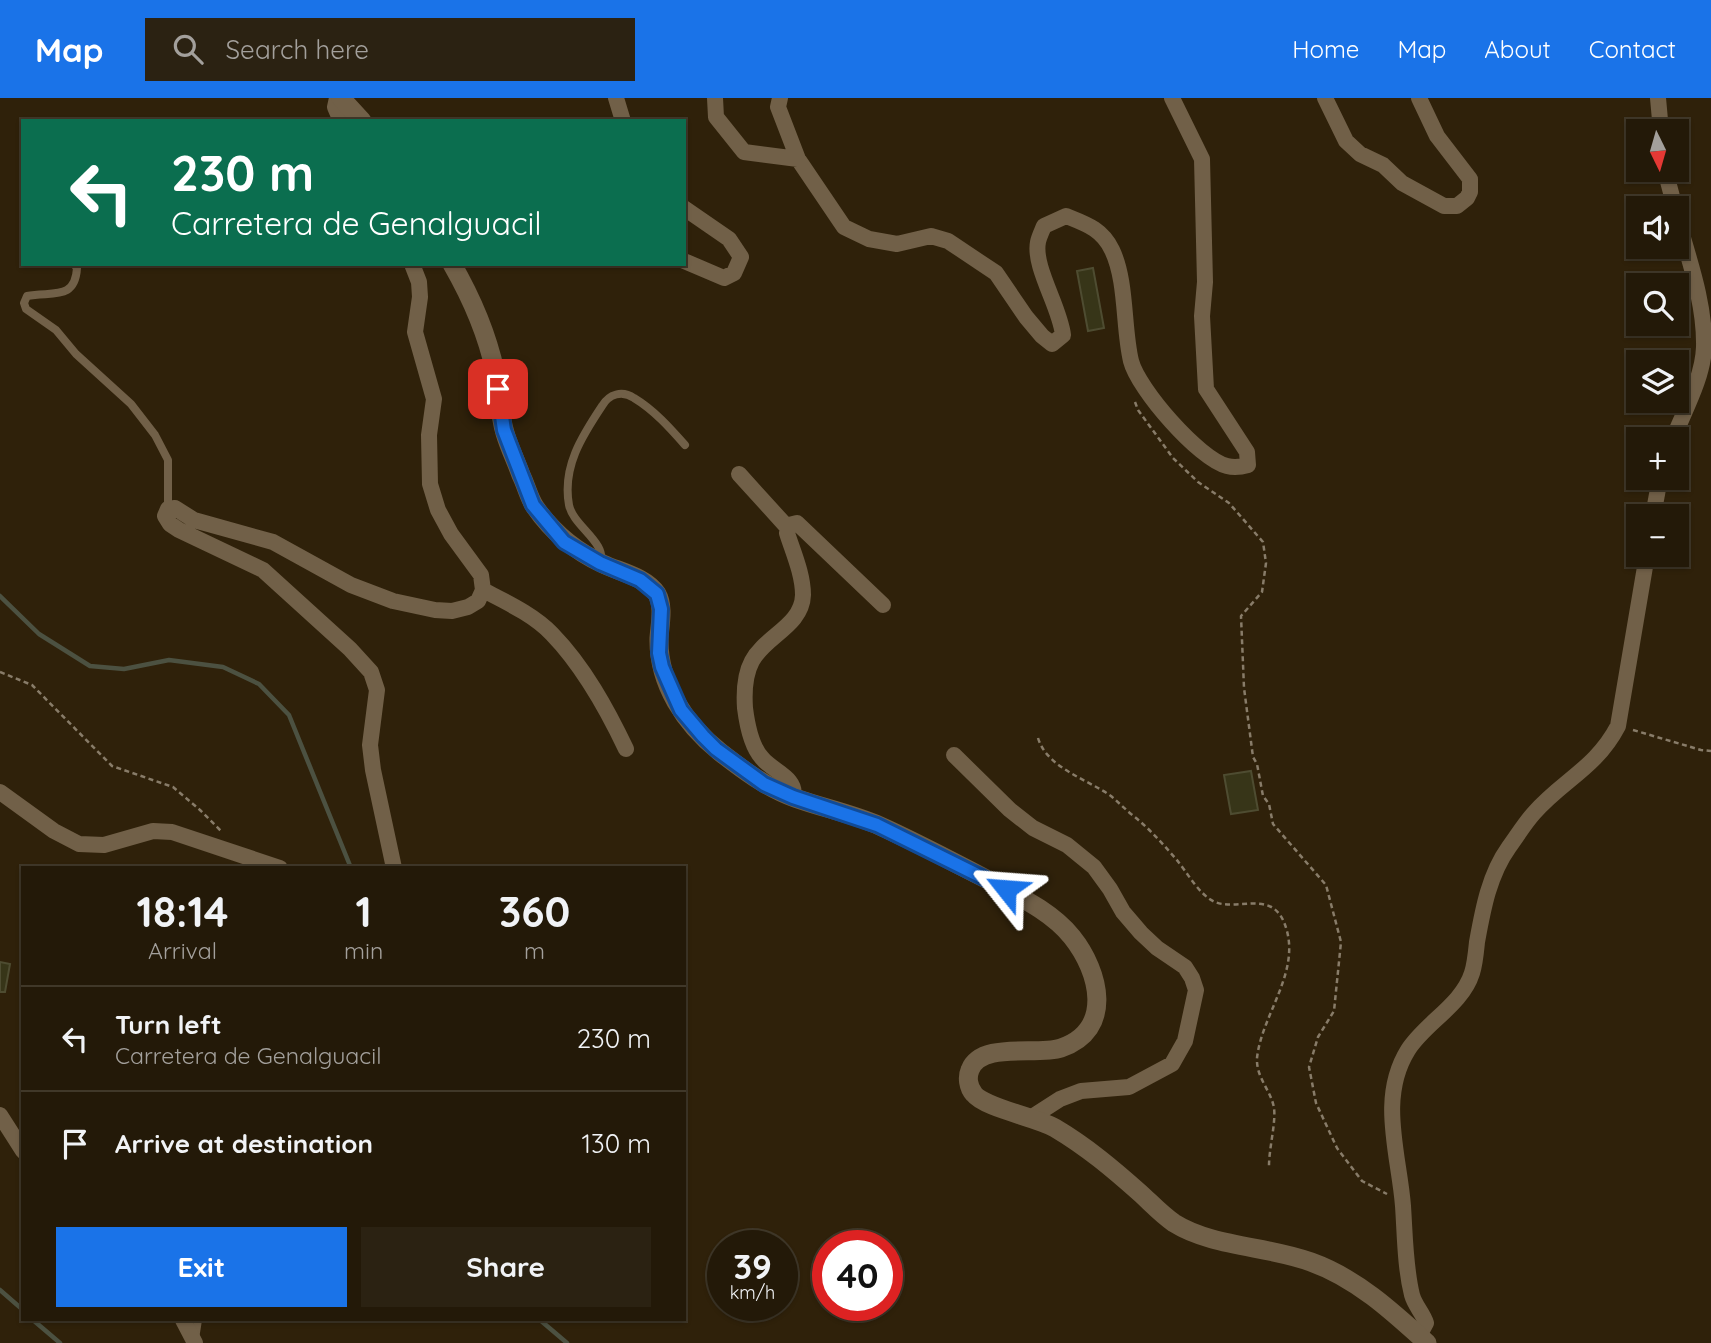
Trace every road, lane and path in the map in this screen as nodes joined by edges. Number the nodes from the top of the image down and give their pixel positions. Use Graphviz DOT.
graph roads {
  1 [pos="339,98"];
  2 [pos="616,98"];
  3 [pos="715,98"];
  4 [pos="780,98"];
  5 [pos="1172,98"];
  6 [pos="1325,98"];
  7 [pos="1419,98"];
  8 [pos="1658,98"];
  9 [pos="340,119"];
  10 [pos="360,119"];
  11 [pos="622,119"];
  12 [pos="1660,119"];
  13 [pos="798,159"];
  14 [pos="686,209"];
  15 [pos="1688,259"];
  16 [pos="686,262"];
  17 [pos="76,266"];
  18 [pos="413,266"];
  19 [pos="453,266"];
  20 [pos="1136,376"];
  21 [pos="1678,427"];
  22 [pos="685,445"];
  23 [pos="738,474"];
  24 [pos="168,509"];
  25 [pos="788,527"];
  26 [pos="600,563"];
  27 [pos="1645,567"];
  28 [pos="483,590"];
  29 [pos="883,605"];
  30 [pos="0,672"];
  31 [pos="1618,726"];
  32 [pos="1038,738"];
  33 [pos="626,749"];
  34 [pos="1711,751"];
  35 [pos="954,755"];
  36 [pos="0,792"];
  37 [pos="793,797"];
  38 [pos="245,857"];
  39 [pos="274,866"];
  40 [pos="394,866"];
  41 [pos="0,1115"];
  42 [pos="1032,1117"];
  43 [pos="21,1148"];
  44 [pos="1269,1166"];
  45 [pos="1403,1202"];
  46 [pos="184,1321"];
  47 [pos="198,1321"];
  48 [pos="1423,1339"];
  49 [pos="195,1342"];
  1 -- 9 [label="street"];
  1 -- 10 [label="street"];
  2 -- 11 [label="street"];
  3 -- 13 [label="street"];
  4 -- 13 [label="street"];
  5 -- 20 [label="street"];
  6 -- 7 [label="street"];
  8 -- 12 [label="street"];
  13 -- 20 [label="street"];
  14 -- 16 [label="street"];
  15 -- 21 [label="street"];
  17 -- 24 [label="lane"];
  18 -- 28 [label="street"];
  19 -- 26 [label="street"];
  20 -- 45 [label="path"];
  22 -- 26 [label="lane"];
  23 -- 25 [label="street"];
  24 -- 28 [label="street"];
  24 -- 40 [label="street"];
  25 -- 29 [label="street"];
  25 -- 37 [label="street"];
  26 -- 37 [label="street"];
  27 -- 31 [label="street"];
  28 -- 33 [label="street"];
  30 -- 38 [label="path"];
  31 -- 34 [label="path"];
  31 -- 45 [label="street"];
  32 -- 44 [label="path"];
  35 -- 42 [label="street"];
  36 -- 38 [label="street"];
  37 -- 42 [label="street"];
  38 -- 39 [label="street"];
  41 -- 43 [label="street"];
  42 -- 48 [label="street"];
  45 -- 48 [label="street"];
  46 -- 49 [label="street"];
  47 -- 49 [label="lane"];
}
